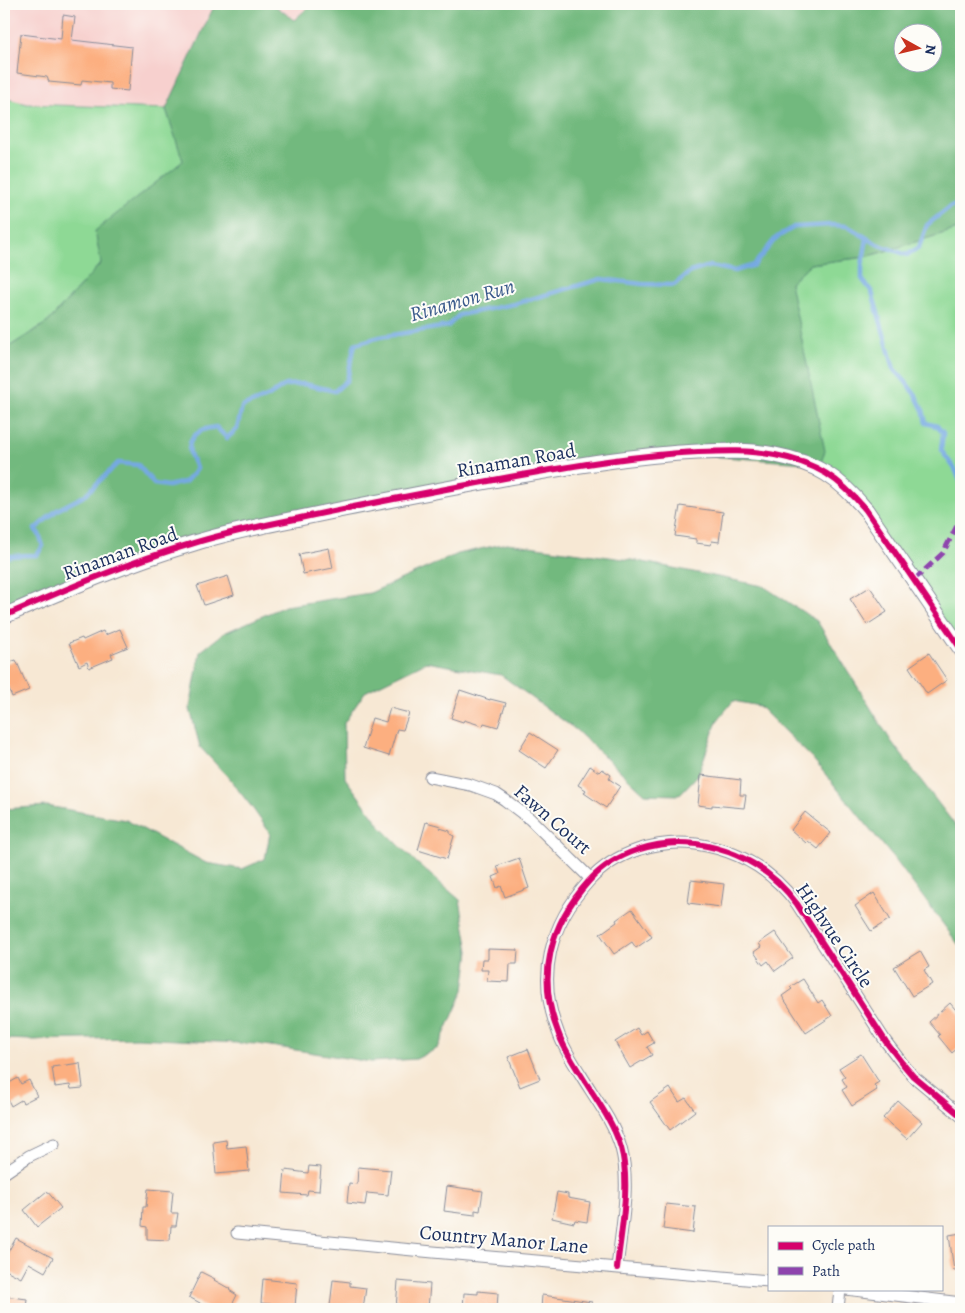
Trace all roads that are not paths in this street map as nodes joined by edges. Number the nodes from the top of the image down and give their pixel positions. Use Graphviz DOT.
graph roads {
  1 [pos="4,616"];
  2 [pos="961,649"];
  3 [pos="430,776"];
  4 [pos="591,878"];
  5 [pos="961,1116"];
  6 [pos="54,1144"];
  7 [pos="4,1173"];
  8 [pos="237,1233"];
  9 [pos="617,1268"];
  10 [pos="768,1281"];
  11 [pos="840,1290"];
  12 [pos="854,1290"];
  13 [pos="961,1303"];
  14 [pos="838,1309"];
  1 -- 2 [label="street, Rinaman Road"];
  3 -- 4 [label="street, Fawn Court"];
  4 -- 5 [label="street, Highvue Circle"];
  4 -- 9 [label="street, Highvue Circle"];
  6 -- 7 [label="street"];
  8 -- 9 [label="street, Country Manor Lane"];
  9 -- 10 [label="street, Country Manor Lane"];
  11 -- 14 [label="street"];
  12 -- 13 [label="street"];
}
